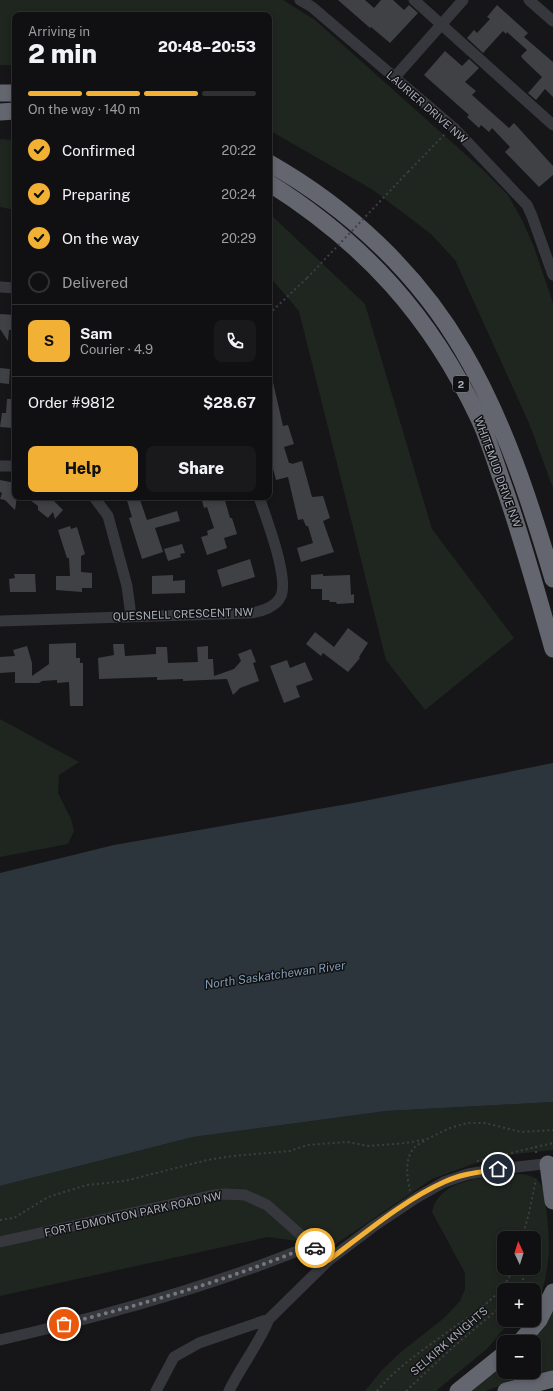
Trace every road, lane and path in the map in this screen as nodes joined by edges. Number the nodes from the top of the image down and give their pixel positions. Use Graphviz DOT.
graph roads {
  1 [pos="300,0"];
  2 [pos="414,0"];
  3 [pos="463,0"];
  4 [pos="529,0"];
  5 [pos="552,18"];
  6 [pos="442,24"];
  7 [pos="394,78"];
  8 [pos="0,93"];
  9 [pos="12,93"];
  10 [pos="12,111"];
  11 [pos="0,112"];
  12 [pos="553,125"];
  13 [pos="455,129"];
  14 [pos="272,165"];
  15 [pos="272,185"];
  16 [pos="553,275"];
  17 [pos="0,287"];
  18 [pos="12,288"];
  19 [pos="272,311"];
  20 [pos="0,466"];
  21 [pos="12,466"];
  22 [pos="96,500"];
  23 [pos="260,500"];
  24 [pos="553,579"];
  25 [pos="131,616"];
  26 [pos="0,620"];
  27 [pos="553,649"];
  28 [pos="553,1130"];
  29 [pos="427,1139"];
  30 [pos="553,1143"];
  31 [pos="546,1164"];
  32 [pos="416,1198"];
  33 [pos="553,1201"];
  34 [pos="0,1220"];
  35 [pos="524,1231"];
  36 [pos="0,1242"];
  37 [pos="312,1245"];
  38 [pos="329,1260"];
  39 [pos="510,1275"];
  40 [pos="553,1292"];
  41 [pos="497,1310"];
  42 [pos="269,1319"];
  43 [pos="526,1335"];
  44 [pos="0,1340"];
  45 [pos="497,1360"];
  46 [pos="553,1379"];
  47 [pos="156,1391"];
  48 [pos="229,1391"];
  49 [pos="377,1391"];
  50 [pos="406,1391"];
  51 [pos="458,1391"];
  52 [pos="506,1391"];
  1 -- 7 [label="street, LAURIER DRIVE NW"];
  2 -- 6 [label="street"];
  3 -- 6 [label="street"];
  4 -- 5 [label="street"];
  6 -- 7 [label="street"];
  6 -- 12 [label="street"];
  7 -- 13 [label="street, LAURIER DRIVE NW"];
  8 -- 9 [label="highway"];
  10 -- 11 [label="highway"];
  13 -- 16 [label="street, LAURIER DRIVE NW"];
  13 -- 19 [label="path, bridge"];
  14 -- 24 [label="highway, WHITEMUD DRIVE NW / 2"];
  15 -- 27 [label="highway, WHITEMUD DRIVE NW / 2"];
  17 -- 18 [label="street"];
  20 -- 21 [label="street"];
  22 -- 25 [label="street"];
  23 -- 25 [label="street, QUESNELL CRESCENT NW"];
  25 -- 26 [label="street, QUESNELL CRESCENT NW"];
  28 -- 29 [label="path"];
  29 -- 32 [label="path"];
  29 -- 34 [label="path"];
  30 -- 31 [label="path"];
  31 -- 32 [label="street"];
  31 -- 33 [label="highway"];
  31 -- 35 [label="path"];
  32 -- 38 [label="street"];
  36 -- 37 [label="street, FORT EDMONTON PARK ROAD NW"];
  37 -- 38 [label="street, FORT EDMONTON PARK ROAD NW"];
  37 -- 44 [label="street"];
  38 -- 42 [label="street"];
  39 -- 49 [label="path"];
  40 -- 43 [label="highway"];
  41 -- 50 [label="path, SELKIRK KNIGHTS"];
  42 -- 47 [label="street"];
  42 -- 48 [label="street"];
  45 -- 51 [label="highway"];
  46 -- 52 [label="highway"];
}
